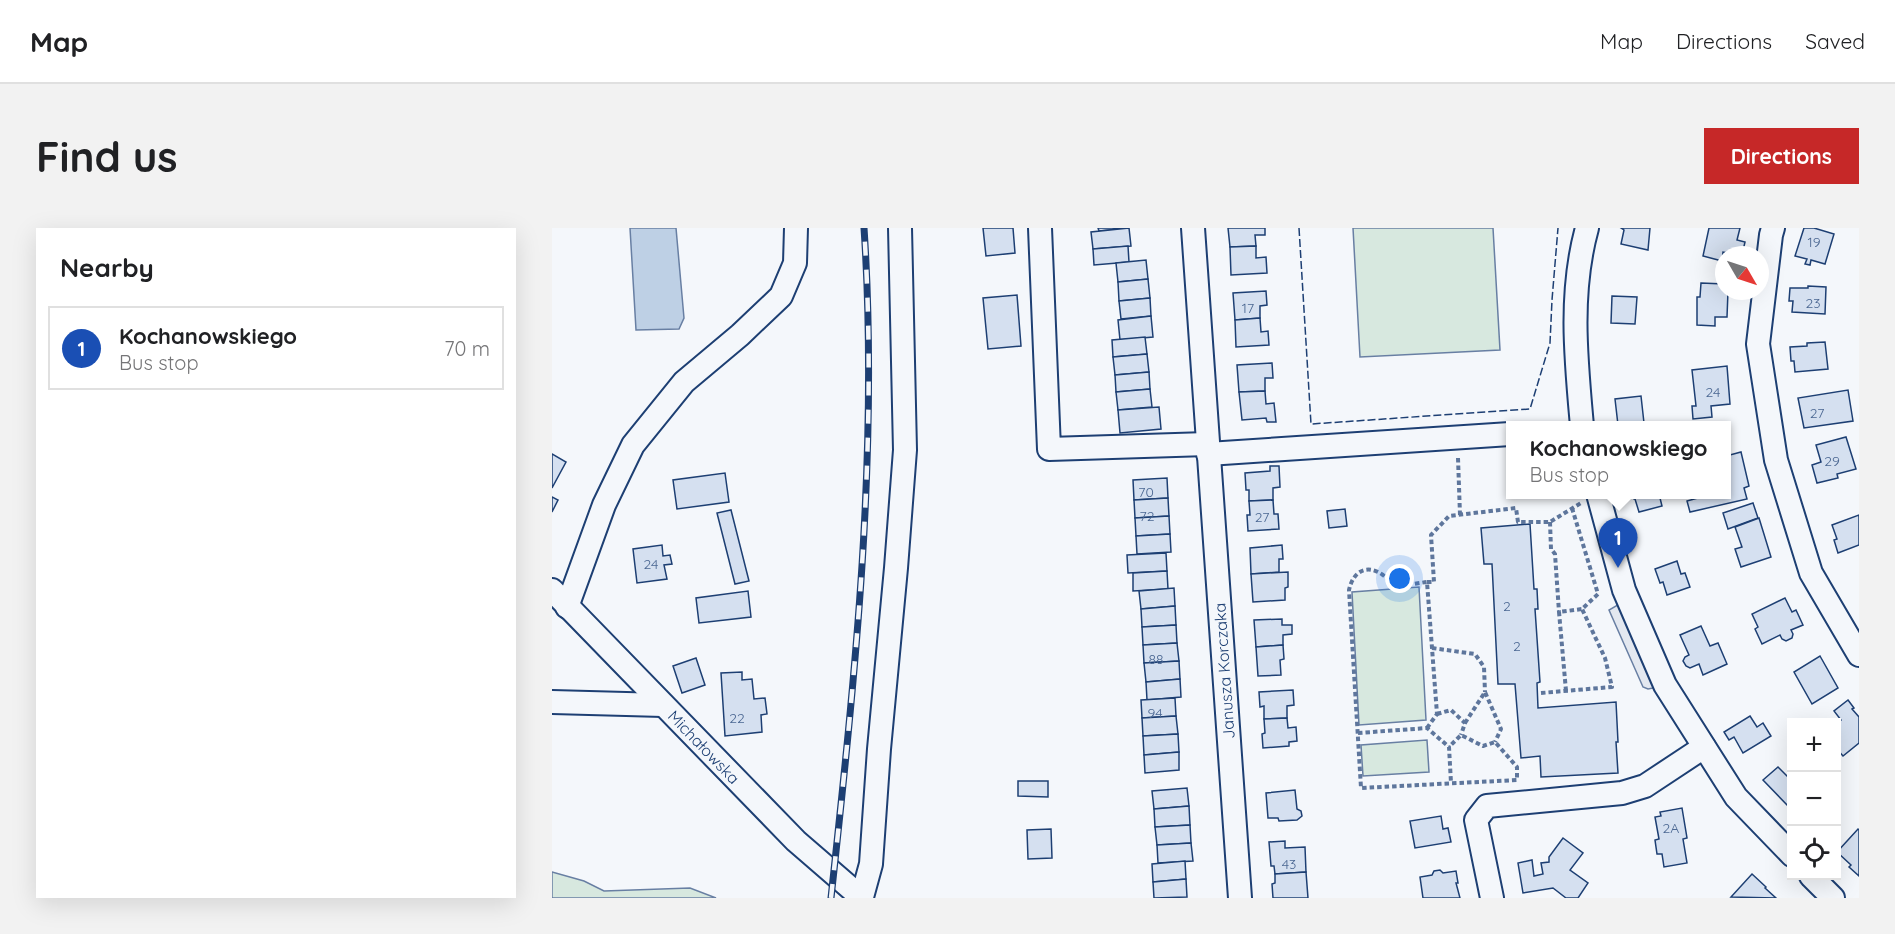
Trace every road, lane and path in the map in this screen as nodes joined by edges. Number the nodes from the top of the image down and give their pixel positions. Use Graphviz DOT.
graph roads {
  1 [pos="796,228"];
  2 [pos="900,228"];
  3 [pos="1040,228"];
  4 [pos="1193,228"];
  5 [pos="1587,228"];
  6 [pos="1773,228"];
  7 [pos="1582,421"];
  8 [pos="1506,434"];
  9 [pos="1457,448"];
  10 [pos="1208,449"];
  11 [pos="1588,499"];
  12 [pos="1593,499"];
  13 [pos="1572,508"];
  14 [pos="1461,515"];
  15 [pos="1550,522"];
  16 [pos="1427,582"];
  17 [pos="560,598"];
  18 [pos="1582,609"];
  19 [pos="1559,612"];
  20 [pos="1432,648"];
  21 [pos="1859,655"];
  22 [pos="1566,691"];
  23 [pos="1485,692"];
  24 [pos="1541,693"];
  25 [pos="552,702"];
  26 [pos="663,705"];
  27 [pos="1437,714"];
  28 [pos="1465,723"];
  29 [pos="1427,728"];
  30 [pos="1358,733"];
  31 [pos="1461,735"];
  32 [pos="1495,742"];
  33 [pos="1449,747"];
  34 [pos="1704,747"];
  35 [pos="1451,783"];
  36 [pos="1787,851"];
  37 [pos="1815,880"];
  38 [pos="1830,897"];
  39 [pos="862,898"];
  40 [pos="1240,898"];
  41 [pos="1492,898"];
  1 -- 17 [label="street"];
  2 -- 39 [label="street"];
  3 -- 10 [label="street"];
  4 -- 10 [label="street, Janusza Korczaka"];
  5 -- 7 [label="street"];
  6 -- 21 [label="street"];
  8 -- 10 [label="street"];
  9 -- 14 [label="path"];
  10 -- 40 [label="street, Janusza Korczaka"];
  11 -- 13 [label="path"];
  12 -- 34 [label="street"];
  13 -- 15 [label="path"];
  13 -- 18 [label="path"];
  14 -- 15 [label="path"];
  14 -- 16 [label="path"];
  15 -- 19 [label="path"];
  16 -- 20 [label="path"];
  16 -- 30 [label="path"];
  17 -- 26 [label="street, Michałowska"];
  18 -- 19 [label="path"];
  18 -- 22 [label="path"];
  19 -- 22 [label="path"];
  20 -- 23 [label="path"];
  20 -- 27 [label="path"];
  22 -- 24 [label="path"];
  23 -- 28 [label="path"];
  23 -- 32 [label="path"];
  25 -- 26 [label="street"];
  26 -- 39 [label="street, Michałowska"];
  27 -- 28 [label="path"];
  27 -- 29 [label="path"];
  28 -- 31 [label="path"];
  29 -- 30 [label="path"];
  29 -- 33 [label="path"];
  30 -- 35 [label="path"];
  31 -- 32 [label="path"];
  31 -- 33 [label="path"];
  32 -- 35 [label="path"];
  33 -- 35 [label="path"];
  34 -- 36 [label="street"];
  34 -- 41 [label="street"];
  37 -- 38 [label="street"];
}
